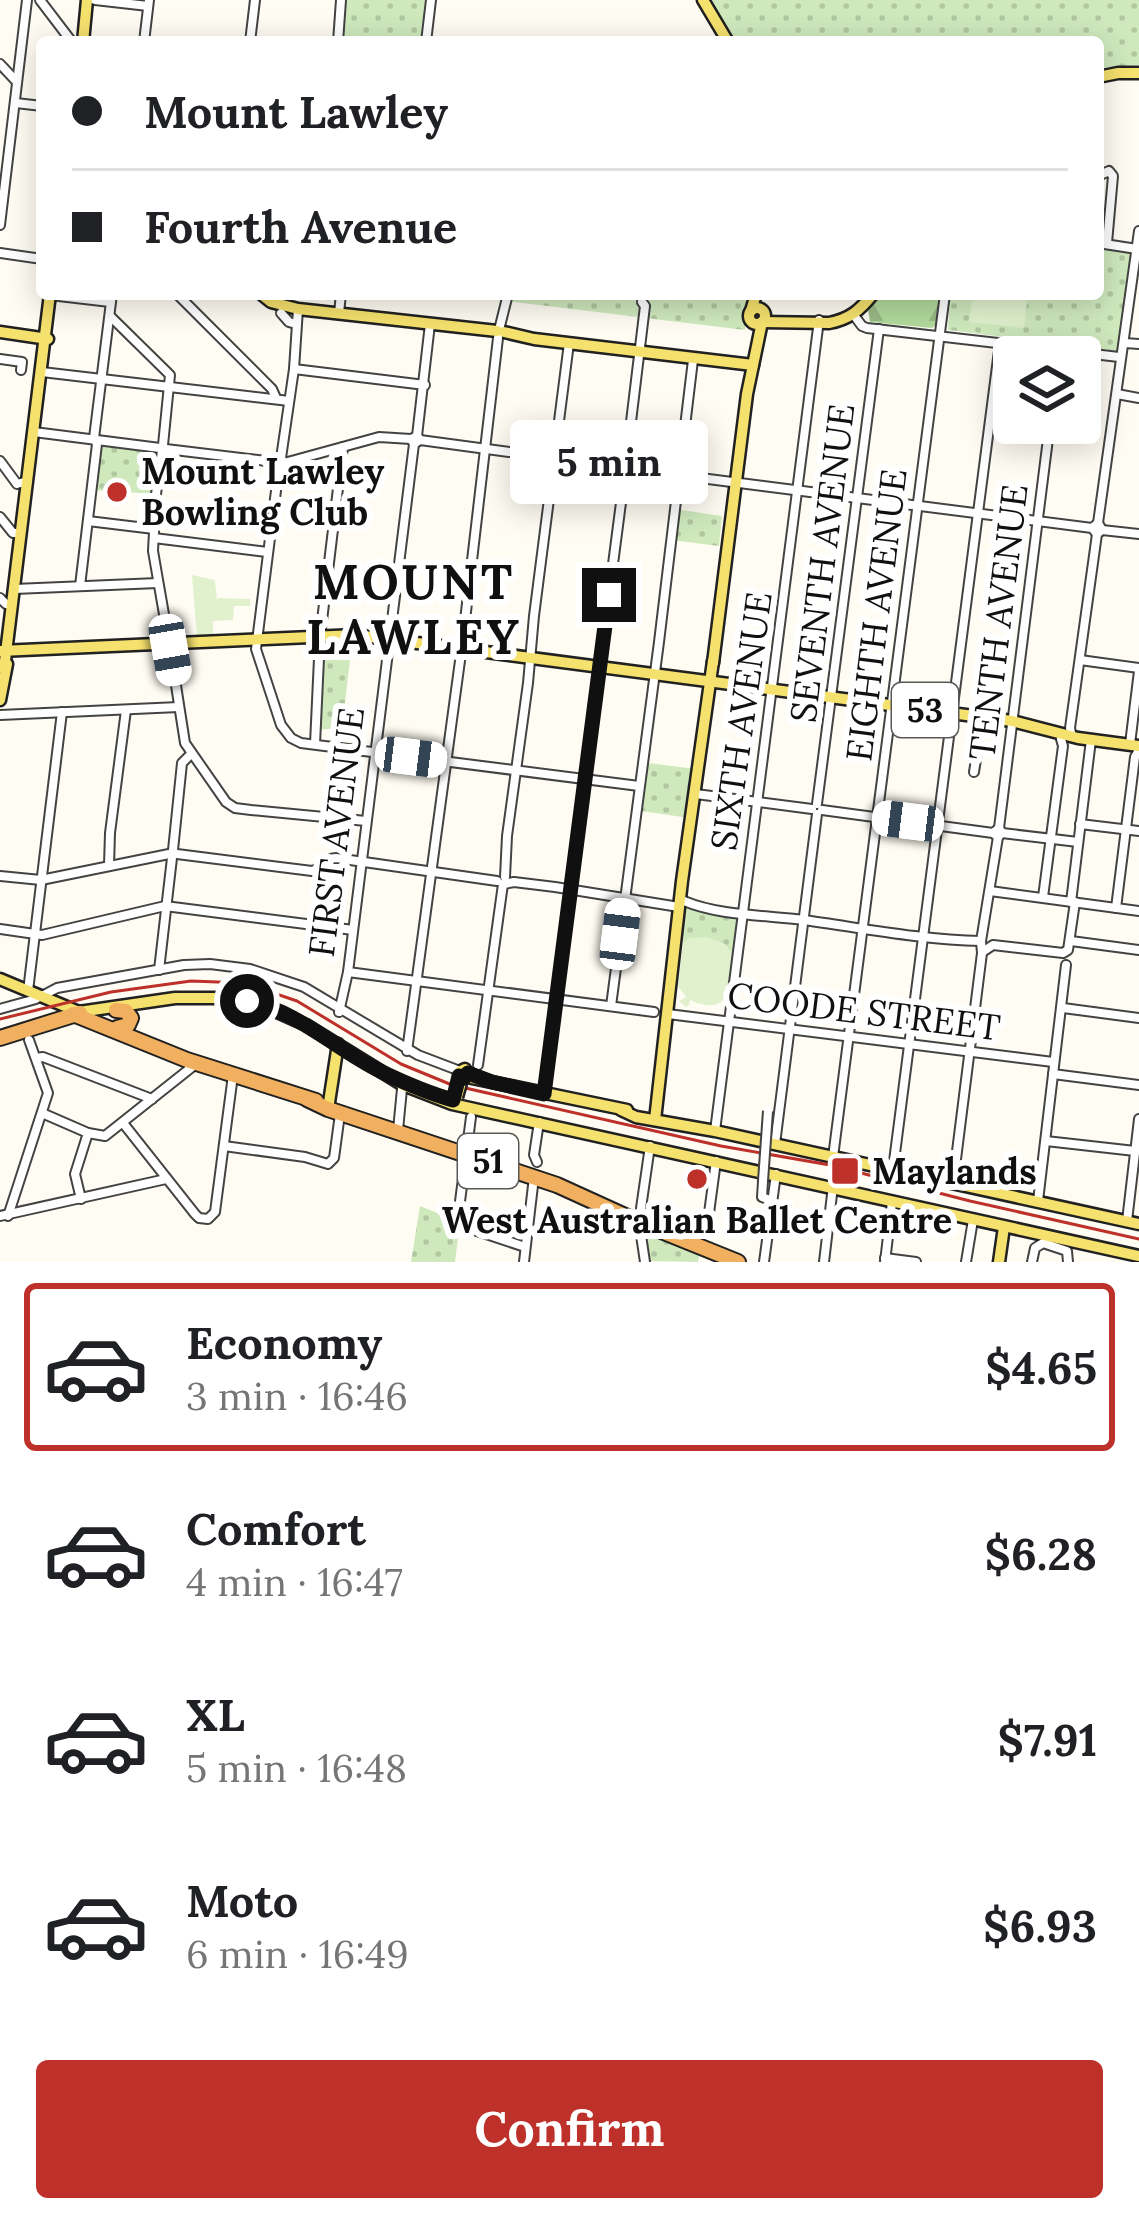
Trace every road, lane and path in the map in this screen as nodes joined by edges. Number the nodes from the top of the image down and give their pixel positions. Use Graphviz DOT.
graph roads {
  1 [pos="27,0"];
  2 [pos="40,0"];
  3 [pos="55,0"];
  4 [pos="91,0"];
  5 [pos="255,0"];
  6 [pos="341,0"];
  7 [pos="431,0"];
  8 [pos="699,0"];
  9 [pos="148,3"];
  10 [pos="52,16"];
  11 [pos="71,36"];
  12 [pos="79,36"];
  13 [pos="145,36"];
  14 [pos="251,36"];
  15 [pos="338,36"];
  16 [pos="427,36"];
  17 [pos="720,36"];
  18 [pos="0,64"];
  19 [pos="19,67"];
  20 [pos="1139,71"];
  21 [pos="1104,74"];
  22 [pos="4,78"];
  23 [pos="17,82"];
  24 [pos="16,103"];
  25 [pos="36,105"];
  26 [pos="1104,173"];
  27 [pos="0,225"];
  28 [pos="1139,234"];
  29 [pos="1104,236"];
  30 [pos="1104,243"];
  31 [pos="1137,249"];
  32 [pos="0,254"];
  33 [pos="36,258"];
  34 [pos="1136,290"];
  35 [pos="51,300"];
  36 [pos="111,300"];
  37 [pos="183,300"];
  38 [pos="340,300"];
  39 [pos="507,300"];
  40 [pos="759,300"];
  41 [pos="944,300"];
  42 [pos="642,302"];
  43 [pos="280,304"];
  44 [pos="298,309"];
  45 [pos="858,311"];
  46 [pos="339,314"];
  47 [pos="109,316"];
  48 [pos="758,316"];
  49 [pos="819,321"];
  50 [pos="296,324"];
  51 [pos="430,324"];
  52 [pos="877,329"];
  53 [pos="0,334"];
  54 [pos="500,334"];
  55 [pos="940,335"];
  56 [pos="46,340"];
  57 [pos="569,343"];
  58 [pos="993,343"];
  59 [pos="1125,343"];
  60 [pos="1139,344"];
  61 [pos="639,353"];
  62 [pos="1101,356"];
  63 [pos="1119,357"];
  64 [pos="0,358"];
  65 [pos="693,360"];
  66 [pos="750,367"];
  67 [pos="294,369"];
  68 [pos="21,370"];
  69 [pos="42,372"];
  70 [pos="101,379"];
  71 [pos="425,385"];
  72 [pos="168,387"];
  73 [pos="1117,394"];
  74 [pos="993,398"];
  75 [pos="1139,398"];
  76 [pos="276,400"];
  77 [pos="289,401"];
  78 [pos="34,432"];
  79 [pos="94,438"];
  80 [pos="416,440"];
  81 [pos="1047,444"];
  82 [pos="343,447"];
  83 [pos="163,448"];
  84 [pos="486,449"];
  85 [pos="554,458"];
  86 [pos="0,461"];
  87 [pos="280,463"];
  88 [pos="625,468"];
  89 [pos="679,475"];
  90 [pos="735,482"];
  91 [pos="24,483"];
  92 [pos="799,491"];
  93 [pos="858,499"];
  94 [pos="918,506"];
  95 [pos="978,514"];
  96 [pos="0,517"];
  97 [pos="88,521"];
  98 [pos="1037,521"];
  99 [pos="1097,529"];
  100 [pos="17,533"];
  101 [pos="154,533"];
  102 [pos="1139,534"];
  103 [pos="268,552"];
  104 [pos="158,583"];
  105 [pos="80,586"];
  106 [pos="14,589"];
  107 [pos="0,598"];
  108 [pos="12,605"];
  109 [pos="320,639"];
  110 [pos="391,642"];
  111 [pos="255,644"];
  112 [pos="169,645"];
  113 [pos="4,652"];
  114 [pos="461,652"];
  115 [pos="1080,660"];
  116 [pos="531,661"];
  117 [pos="601,670"];
  118 [pos="1139,670"];
  119 [pos="654,677"];
  120 [pos="710,684"];
  121 [pos="773,693"];
  122 [pos="0,700"];
  123 [pos="832,700"];
  124 [pos="179,707"];
  125 [pos="892,707"];
  126 [pos="126,710"];
  127 [pos="62,712"];
  128 [pos="0,715"];
  129 [pos="953,716"];
  130 [pos="1012,723"];
  131 [pos="1075,740"];
  132 [pos="315,744"];
  133 [pos="1135,749"];
  134 [pos="376,752"];
  135 [pos="976,753"];
  136 [pos="191,754"];
  137 [pos="446,761"];
  138 [pos="515,770"];
  139 [pos="974,772"];
  140 [pos="586,780"];
  141 [pos="639,786"];
  142 [pos="696,794"];
  143 [pos="758,802"];
  144 [pos="817,809"];
  145 [pos="878,817"];
  146 [pos="366,821"];
  147 [pos="1080,824"];
  148 [pos="938,825"];
  149 [pos="1126,829"];
  150 [pos="1139,831"];
  151 [pos="998,833"];
  152 [pos="1051,840"];
  153 [pos="1078,842"];
  154 [pos="173,854"];
  155 [pos="361,862"];
  156 [pos="109,865"];
  157 [pos="431,872"];
  158 [pos="0,876"];
  159 [pos="41,880"];
  160 [pos="502,880"];
  161 [pos="572,889"];
  162 [pos="990,891"];
  163 [pos="625,897"];
  164 [pos="1043,897"];
  165 [pos="1072,902"];
  166 [pos="165,906"];
  167 [pos="684,907"];
  168 [pos="1116,908"];
  169 [pos="1139,911"];
  170 [pos="743,913"];
  171 [pos="803,920"];
  172 [pos="0,929"];
  173 [pos="863,929"];
  174 [pos="353,930"];
  175 [pos="35,934"];
  176 [pos="923,936"];
  177 [pos="981,939"];
  178 [pos="1070,946"];
  179 [pos="1139,950"];
  180 [pos="981,957"];
  181 [pos="1066,965"];
  182 [pos="159,970"];
  183 [pos="348,972"];
  184 [pos="417,981"];
  185 [pos="0,982"];
  186 [pos="488,991"];
  187 [pos="39,1000"];
  188 [pos="179,1000"];
  189 [pos="558,1000"];
  190 [pos="611,1006"];
  191 [pos="1063,1008"];
  192 [pos="0,1009"];
  193 [pos="116,1010"];
  194 [pos="340,1011"];
  195 [pos="661,1013"];
  196 [pos="79,1014"];
  197 [pos="1139,1018"];
  198 [pos="729,1021"];
  199 [pos="118,1028"];
  200 [pos="790,1029"];
  201 [pos="850,1036"];
  202 [pos="28,1040"];
  203 [pos="0,1041"];
  204 [pos="910,1043"];
  205 [pos="338,1044"];
  206 [pos="408,1050"];
  207 [pos="970,1052"];
  208 [pos="36,1058"];
  209 [pos="198,1062"];
  210 [pos="1053,1062"];
  211 [pos="233,1074"];
  212 [pos="1053,1074"];
  213 [pos="464,1076"];
  214 [pos="1139,1085"];
  215 [pos="405,1087"];
  216 [pos="544,1094"];
  217 [pos="154,1099"];
  218 [pos="454,1101"];
  219 [pos="780,1101"];
  220 [pos="341,1111"];
  221 [pos="42,1113"];
  222 [pos="471,1117"];
  223 [pos="653,1118"];
  224 [pos="1139,1120"];
  225 [pos="539,1122"];
  226 [pos="123,1124"];
  227 [pos="398,1130"];
  228 [pos="716,1131"];
  229 [pos="88,1133"];
  230 [pos="1046,1141"];
  231 [pos="775,1144"];
  232 [pos="224,1146"];
  233 [pos="650,1147"];
  234 [pos="1135,1151"];
  235 [pos="466,1153"];
  236 [pos="833,1157"];
  237 [pos="716,1162"];
  238 [pos="536,1169"];
  239 [pos="893,1169"];
  240 [pos="771,1178"];
  241 [pos="166,1179"];
  242 [pos="953,1183"];
  243 [pos="834,1189"];
  244 [pos="81,1199"];
  245 [pos="892,1202"];
  246 [pos="1038,1202"];
  247 [pos="634,1215"];
  248 [pos="4,1216"];
  249 [pos="973,1220"];
  250 [pos="1133,1222"];
  251 [pos="1004,1227"];
  252 [pos="707,1228"];
  253 [pos="525,1246"];
  254 [pos="1139,1256"];
  255 [pos="1122,1257"];
  256 [pos="644,1259"];
  257 [pos="885,1260"];
  258 [pos="524,1262"];
  259 [pos="738,1262"];
  260 [pos="764,1262"];
  261 [pos="825,1262"];
  262 [pos="916,1262"];
  263 [pos="965,1262"];
  264 [pos="999,1262"];
  265 [pos="1032,1262"];
  266 [pos="1068,1262"];
  1 -- 19 [label="street"];
  2 -- 10 [label="street"];
  3 -- 10 [label="street"];
  4 -- 9 [label="street"];
  4 -- 12 [label="main road"];
  5 -- 14 [label="street"];
  6 -- 15 [label="street"];
  7 -- 16 [label="street"];
  8 -- 17 [label="main road"];
  9 -- 13 [label="street"];
  10 -- 11 [label="street"];
  18 -- 22 [label="street"];
  19 -- 22 [label="street"];
  19 -- 23 [label="street"];
  20 -- 21 [label="main road"];
  22 -- 23 [label="street"];
  23 -- 24 [label="street"];
  24 -- 25 [label="street"];
  24 -- 27 [label="street"];
  26 -- 29 [label="street"];
  28 -- 31 [label="street"];
  30 -- 31 [label="street"];
  31 -- 34 [label="street"];
  32 -- 33 [label="street"];
  34 -- 59 [label="street"];
  35 -- 56 [label="main road"];
  36 -- 47 [label="street"];
  37 -- 76 [label="street"];
  38 -- 46 [label="street"];
  39 -- 54 [label="street"];
  40 -- 48 [label="main road"];
  41 -- 55 [label="street, EIGHTH AVENUE"];
  42 -- 61 [label="street"];
  43 -- 44 [label="main road"];
  43 -- 50 [label="street"];
  44 -- 46 [label="main road"];
  44 -- 50 [label="street"];
  45 -- 49 [label="main road"];
  45 -- 52 [label="street"];
  46 -- 51 [label="main road"];
  47 -- 70 [label="street"];
  47 -- 72 [label="street"];
  48 -- 49 [label="main road"];
  48 -- 66 [label="main road"];
  49 -- 92 [label="street, SIXTH AVENUE"];
  50 -- 67 [label="street"];
  51 -- 54 [label="main road"];
  51 -- 71 [label="street, FIRST AVENUE"];
  52 -- 55 [label="street"];
  52 -- 93 [label="street, SEVENTH AVENUE"];
  53 -- 56 [label="main road"];
  54 -- 57 [label="main road"];
  54 -- 84 [label="street"];
  55 -- 58 [label="street"];
  55 -- 94 [label="street, EIGHTH AVENUE"];
  56 -- 69 [label="main road"];
  57 -- 61 [label="main road"];
  57 -- 85 [label="street"];
  59 -- 60 [label="street"];
  59 -- 63 [label="street"];
  61 -- 65 [label="main road"];
  61 -- 88 [label="street"];
  62 -- 63 [label="street"];
  63 -- 73 [label="street"];
  64 -- 68 [label="street"];
  65 -- 66 [label="main road"];
  65 -- 89 [label="street"];
  66 -- 90 [label="main road"];
  67 -- 71 [label="street"];
  67 -- 77 [label="street"];
  69 -- 70 [label="street"];
  69 -- 78 [label="main road"];
  70 -- 72 [label="street"];
  70 -- 79 [label="street"];
  71 -- 80 [label="street, FIRST AVENUE"];
  72 -- 76 [label="street"];
  72 -- 83 [label="street"];
  73 -- 75 [label="street"];
  73 -- 99 [label="street"];
  74 -- 95 [label="street"];
  76 -- 77 [label="street"];
  77 -- 87 [label="street"];
  78 -- 79 [label="street"];
  78 -- 91 [label="main road"];
  79 -- 83 [label="street"];
  79 -- 97 [label="street"];
  80 -- 82 [label="street"];
  80 -- 84 [label="street"];
  80 -- 110 [label="street, FIRST AVENUE"];
  81 -- 98 [label="street, TENTH AVENUE"];
  82 -- 87 [label="street"];
  82 -- 109 [label="street"];
  83 -- 87 [label="street"];
  83 -- 101 [label="street"];
  84 -- 85 [label="street"];
  84 -- 114 [label="street"];
  85 -- 88 [label="street"];
  85 -- 116 [label="street"];
  86 -- 91 [label="street"];
  87 -- 103 [label="street"];
  88 -- 89 [label="street"];
  88 -- 117 [label="street"];
  89 -- 90 [label="street"];
  89 -- 119 [label="street"];
  90 -- 92 [label="street"];
  90 -- 120 [label="main road"];
  91 -- 100 [label="main road"];
  92 -- 93 [label="street"];
  92 -- 121 [label="street, SIXTH AVENUE"];
  93 -- 94 [label="street"];
  93 -- 123 [label="street, SEVENTH AVENUE"];
  94 -- 95 [label="street"];
  94 -- 125 [label="street, EIGHTH AVENUE"];
  95 -- 98 [label="street"];
  95 -- 129 [label="street"];
  96 -- 100 [label="street"];
  97 -- 101 [label="street"];
  97 -- 105 [label="street"];
  98 -- 99 [label="street"];
  98 -- 130 [label="street, TENTH AVENUE"];
  99 -- 102 [label="street"];
  99 -- 115 [label="street"];
  100 -- 106 [label="main road"];
  101 -- 103 [label="street"];
  101 -- 104 [label="street"];
  103 -- 111 [label="street"];
  104 -- 105 [label="street"];
  104 -- 112 [label="street"];
  105 -- 106 [label="street"];
  106 -- 108 [label="main road"];
  107 -- 108 [label="street"];
  108 -- 113 [label="main road"];
  109 -- 110 [label="main road, 53"];
  109 -- 111 [label="main road, 53"];
  109 -- 132 [label="street"];
  110 -- 114 [label="main road, 53"];
  110 -- 134 [label="street, FIRST AVENUE"];
  111 -- 112 [label="main road, 53"];
  111 -- 132 [label="street"];
  112 -- 113 [label="main road, 53"];
  112 -- 124 [label="street"];
  113 -- 122 [label="main road"];
  114 -- 116 [label="main road, 53"];
  114 -- 137 [label="street"];
  115 -- 118 [label="street"];
  115 -- 131 [label="street"];
  116 -- 117 [label="main road, 53"];
  116 -- 138 [label="street"];
  117 -- 119 [label="main road, 53"];
  117 -- 140 [label="street"];
  118 -- 133 [label="street"];
  119 -- 120 [label="main road, 53"];
  119 -- 141 [label="street"];
  120 -- 121 [label="main road, 53"];
  120 -- 142 [label="main road"];
  121 -- 123 [label="main road, 53"];
  121 -- 143 [label="street, SIXTH AVENUE"];
  123 -- 125 [label="main road, 53"];
  123 -- 144 [label="street, SEVENTH AVENUE"];
  124 -- 126 [label="street"];
  124 -- 136 [label="street"];
  125 -- 129 [label="main road, 53"];
  125 -- 145 [label="street, EIGHTH AVENUE"];
  126 -- 127 [label="street"];
  126 -- 156 [label="street"];
  127 -- 128 [label="street"];
  127 -- 159 [label="street"];
  129 -- 130 [label="main road, 53"];
  129 -- 148 [label="street"];
  130 -- 131 [label="main road, 53"];
  130 -- 151 [label="street, TENTH AVENUE"];
  131 -- 133 [label="main road, 53"];
  131 -- 147 [label="street"];
  131 -- 152 [label="street"];
  132 -- 134 [label="street"];
  133 -- 149 [label="street"];
  134 -- 137 [label="street"];
  134 -- 146 [label="street, FIRST AVENUE"];
  135 -- 139 [label="street"];
  136 -- 146 [label="street"];
  136 -- 154 [label="street"];
  137 -- 138 [label="street"];
  137 -- 157 [label="street"];
  138 -- 140 [label="street"];
  138 -- 160 [label="street"];
  140 -- 141 [label="street"];
  140 -- 161 [label="street"];
  141 -- 163 [label="street"];
  142 -- 143 [label="street"];
  142 -- 167 [label="main road"];
  143 -- 144 [label="street"];
  143 -- 170 [label="street, SIXTH AVENUE"];
  144 -- 145 [label="street"];
  144 -- 171 [label="street, SEVENTH AVENUE"];
  145 -- 148 [label="street"];
  145 -- 173 [label="street, EIGHTH AVENUE"];
  146 -- 155 [label="street, FIRST AVENUE"];
  147 -- 149 [label="street"];
  147 -- 153 [label="street"];
  148 -- 151 [label="street"];
  148 -- 176 [label="street"];
  149 -- 150 [label="street"];
  149 -- 168 [label="street"];
  151 -- 152 [label="street"];
  151 -- 162 [label="street, TENTH AVENUE"];
  152 -- 153 [label="street"];
  152 -- 164 [label="street"];
  153 -- 165 [label="street"];
  154 -- 155 [label="street"];
  154 -- 156 [label="street"];
  154 -- 166 [label="street"];
  155 -- 157 [label="street"];
  155 -- 174 [label="street, FIRST AVENUE"];
  156 -- 159 [label="street"];
  157 -- 160 [label="street"];
  157 -- 184 [label="street"];
  158 -- 159 [label="street"];
  159 -- 175 [label="street"];
  160 -- 161 [label="street"];
  160 -- 186 [label="street"];
  161 -- 163 [label="street"];
  161 -- 189 [label="street"];
  162 -- 164 [label="street"];
  162 -- 177 [label="street, TENTH AVENUE"];
  163 -- 167 [label="street"];
  163 -- 190 [label="street"];
  164 -- 165 [label="street"];
  165 -- 168 [label="street"];
  165 -- 178 [label="street"];
  166 -- 174 [label="street"];
  166 -- 175 [label="street"];
  166 -- 182 [label="street"];
  167 -- 170 [label="street"];
  167 -- 195 [label="main road"];
  168 -- 169 [label="street"];
  170 -- 171 [label="street"];
  170 -- 198 [label="street, SIXTH AVENUE"];
  171 -- 173 [label="street"];
  171 -- 200 [label="street, SEVENTH AVENUE"];
  172 -- 175 [label="street"];
  173 -- 176 [label="street"];
  173 -- 201 [label="street, EIGHTH AVENUE"];
  174 -- 183 [label="street, FIRST AVENUE"];
  175 -- 187 [label="street"];
  176 -- 177 [label="street"];
  176 -- 204 [label="street"];
  177 -- 180 [label="street, TENTH AVENUE"];
  178 -- 179 [label="street"];
  178 -- 180 [label="street"];
  180 -- 207 [label="street, TENTH AVENUE"];
  181 -- 191 [label="street"];
  182 -- 187 [label="street"];
  182 -- 194 [label="street"];
  183 -- 184 [label="street, COODE STREET"];
  183 -- 194 [label="street, FIRST AVENUE"];
  184 -- 186 [label="street, COODE STREET"];
  184 -- 206 [label="street"];
  185 -- 187 [label="main road"];
  186 -- 189 [label="street, COODE STREET"];
  186 -- 213 [label="street"];
  187 -- 192 [label="street"];
  187 -- 196 [label="highway"];
  187 -- 203 [label="highway"];
  188 -- 193 [label="main road"];
  188 -- 196 [label="main road"];
  188 -- 205 [label="main road"];
  189 -- 190 [label="street, COODE STREET"];
  189 -- 216 [label="street"];
  190 -- 195 [label="street, COODE STREET"];
  191 -- 197 [label="street"];
  191 -- 210 [label="street"];
  193 -- 196 [label="main road"];
  193 -- 199 [label="highway"];
  194 -- 206 [label="street"];
  195 -- 198 [label="street, COODE STREET"];
  195 -- 223 [label="main road"];
  196 -- 199 [label="highway, 51"];
  196 -- 203 [label="highway"];
  196 -- 209 [label="highway, 51"];
  198 -- 200 [label="street, COODE STREET"];
  198 -- 228 [label="street, SIXTH AVENUE"];
  199 -- 209 [label="highway, 51"];
  200 -- 201 [label="street, COODE STREET"];
  200 -- 219 [label="street, SEVENTH AVENUE"];
  201 -- 204 [label="street, COODE STREET"];
  201 -- 236 [label="street, EIGHTH AVENUE"];
  202 -- 208 [label="street"];
  204 -- 207 [label="street, COODE STREET"];
  204 -- 239 [label="street"];
  205 -- 215 [label="main road"];
  205 -- 220 [label="main road"];
  206 -- 213 [label="street"];
  207 -- 210 [label="street, COODE STREET"];
  207 -- 242 [label="street, TENTH AVENUE"];
  208 -- 217 [label="street"];
  208 -- 221 [label="street"];
  209 -- 211 [label="highway, 51"];
  209 -- 217 [label="street"];
  210 -- 212 [label="street"];
  211 -- 220 [label="highway, 51"];
  211 -- 232 [label="street"];
  212 -- 214 [label="street"];
  212 -- 230 [label="street"];
  213 -- 216 [label="main road"];
  213 -- 218 [label="main road, bridge"];
  215 -- 218 [label="main road"];
  215 -- 227 [label="street"];
  216 -- 223 [label="main road"];
  217 -- 226 [label="street"];
  218 -- 225 [label="main road"];
  219 -- 231 [label="street, SEVENTH AVENUE"];
  219 -- 240 [label="street, bridge"];
  220 -- 227 [label="highway, 51"];
  220 -- 232 [label="street"];
  221 -- 229 [label="street"];
  221 -- 248 [label="street"];
  222 -- 235 [label="street"];
  223 -- 228 [label="main road"];
  224 -- 234 [label="street"];
  225 -- 233 [label="main road"];
  225 -- 238 [label="street"];
  226 -- 229 [label="street"];
  226 -- 241 [label="street"];
  227 -- 235 [label="highway, 51"];
  228 -- 231 [label="main road"];
  229 -- 244 [label="street"];
  230 -- 234 [label="street"];
  230 -- 246 [label="street"];
  231 -- 236 [label="main road"];
  232 -- 241 [label="street"];
  233 -- 237 [label="main road"];
  233 -- 247 [label="street"];
  234 -- 250 [label="street"];
  235 -- 238 [label="highway, 51"];
  235 -- 253 [label="street"];
  236 -- 239 [label="main road"];
  237 -- 240 [label="main road"];
  237 -- 252 [label="street"];
  238 -- 247 [label="highway, 51"];
  238 -- 253 [label="street"];
  239 -- 242 [label="main road"];
  240 -- 243 [label="main road"];
  240 -- 260 [label="street"];
  241 -- 244 [label="street"];
  242 -- 246 [label="main road"];
  243 -- 245 [label="main road"];
  243 -- 261 [label="street"];
  244 -- 248 [label="street"];
  245 -- 249 [label="main road"];
  245 -- 257 [label="street"];
  246 -- 250 [label="main road"];
  247 -- 256 [label="street"];
  247 -- 259 [label="highway, 51"];
  249 -- 251 [label="main road"];
  249 -- 263 [label="street"];
  251 -- 255 [label="main road"];
  251 -- 264 [label="main road"];
  253 -- 258 [label="street"];
  254 -- 255 [label="main road"];
  257 -- 262 [label="street"];
  265 -- 266 [label="street"];
}
